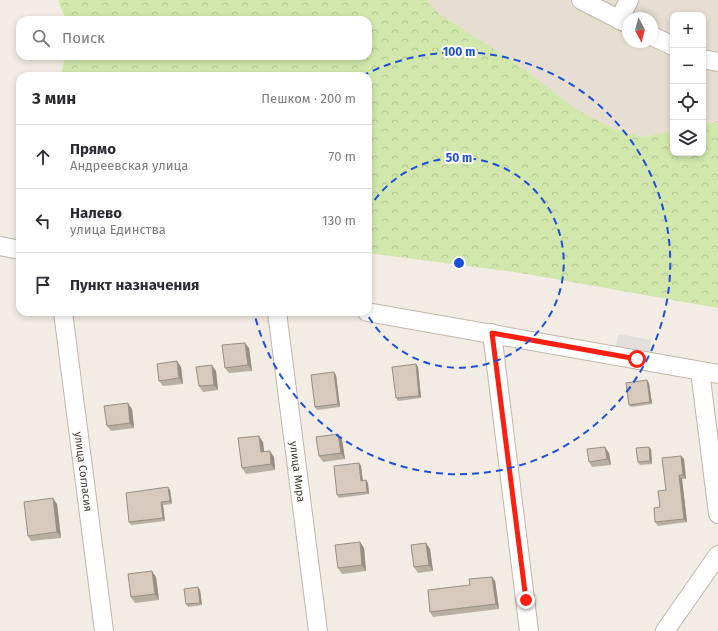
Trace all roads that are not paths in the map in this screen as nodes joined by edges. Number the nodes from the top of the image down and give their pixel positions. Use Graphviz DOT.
graph roads {
  1 [pos="581,0"];
  2 [pos="629,0"];
  3 [pos="626,12"];
  4 [pos="622,21"];
  5 [pos="658,39"];
  6 [pos="670,45"];
  7 [pos="706,60"];
  8 [pos="718,62"];
  9 [pos="0,246"];
  10 [pos="16,249"];
  11 [pos="372,313"];
  12 [pos="64,316"];
  13 [pos="278,316"];
  14 [pos="492,333"];
  15 [pos="700,371"];
  16 [pos="718,374"];
  17 [pos="718,514"];
  18 [pos="718,555"];
  19 [pos="104,631"];
  20 [pos="318,631"];
  21 [pos="530,631"];
  22 [pos="665,631"];
  1 -- 4 [label="street"];
  2 -- 3 [label="street"];
  5 -- 6 [label="street"];
  7 -- 8 [label="street"];
  9 -- 10 [label="street"];
  11 -- 14 [label="street"];
  12 -- 19 [label="street, улица Согласия"];
  13 -- 20 [label="street, улица Мира"];
  14 -- 15 [label="street"];
  14 -- 21 [label="street"];
  15 -- 16 [label="street"];
  15 -- 17 [label="street"];
  18 -- 22 [label="street"];
}
